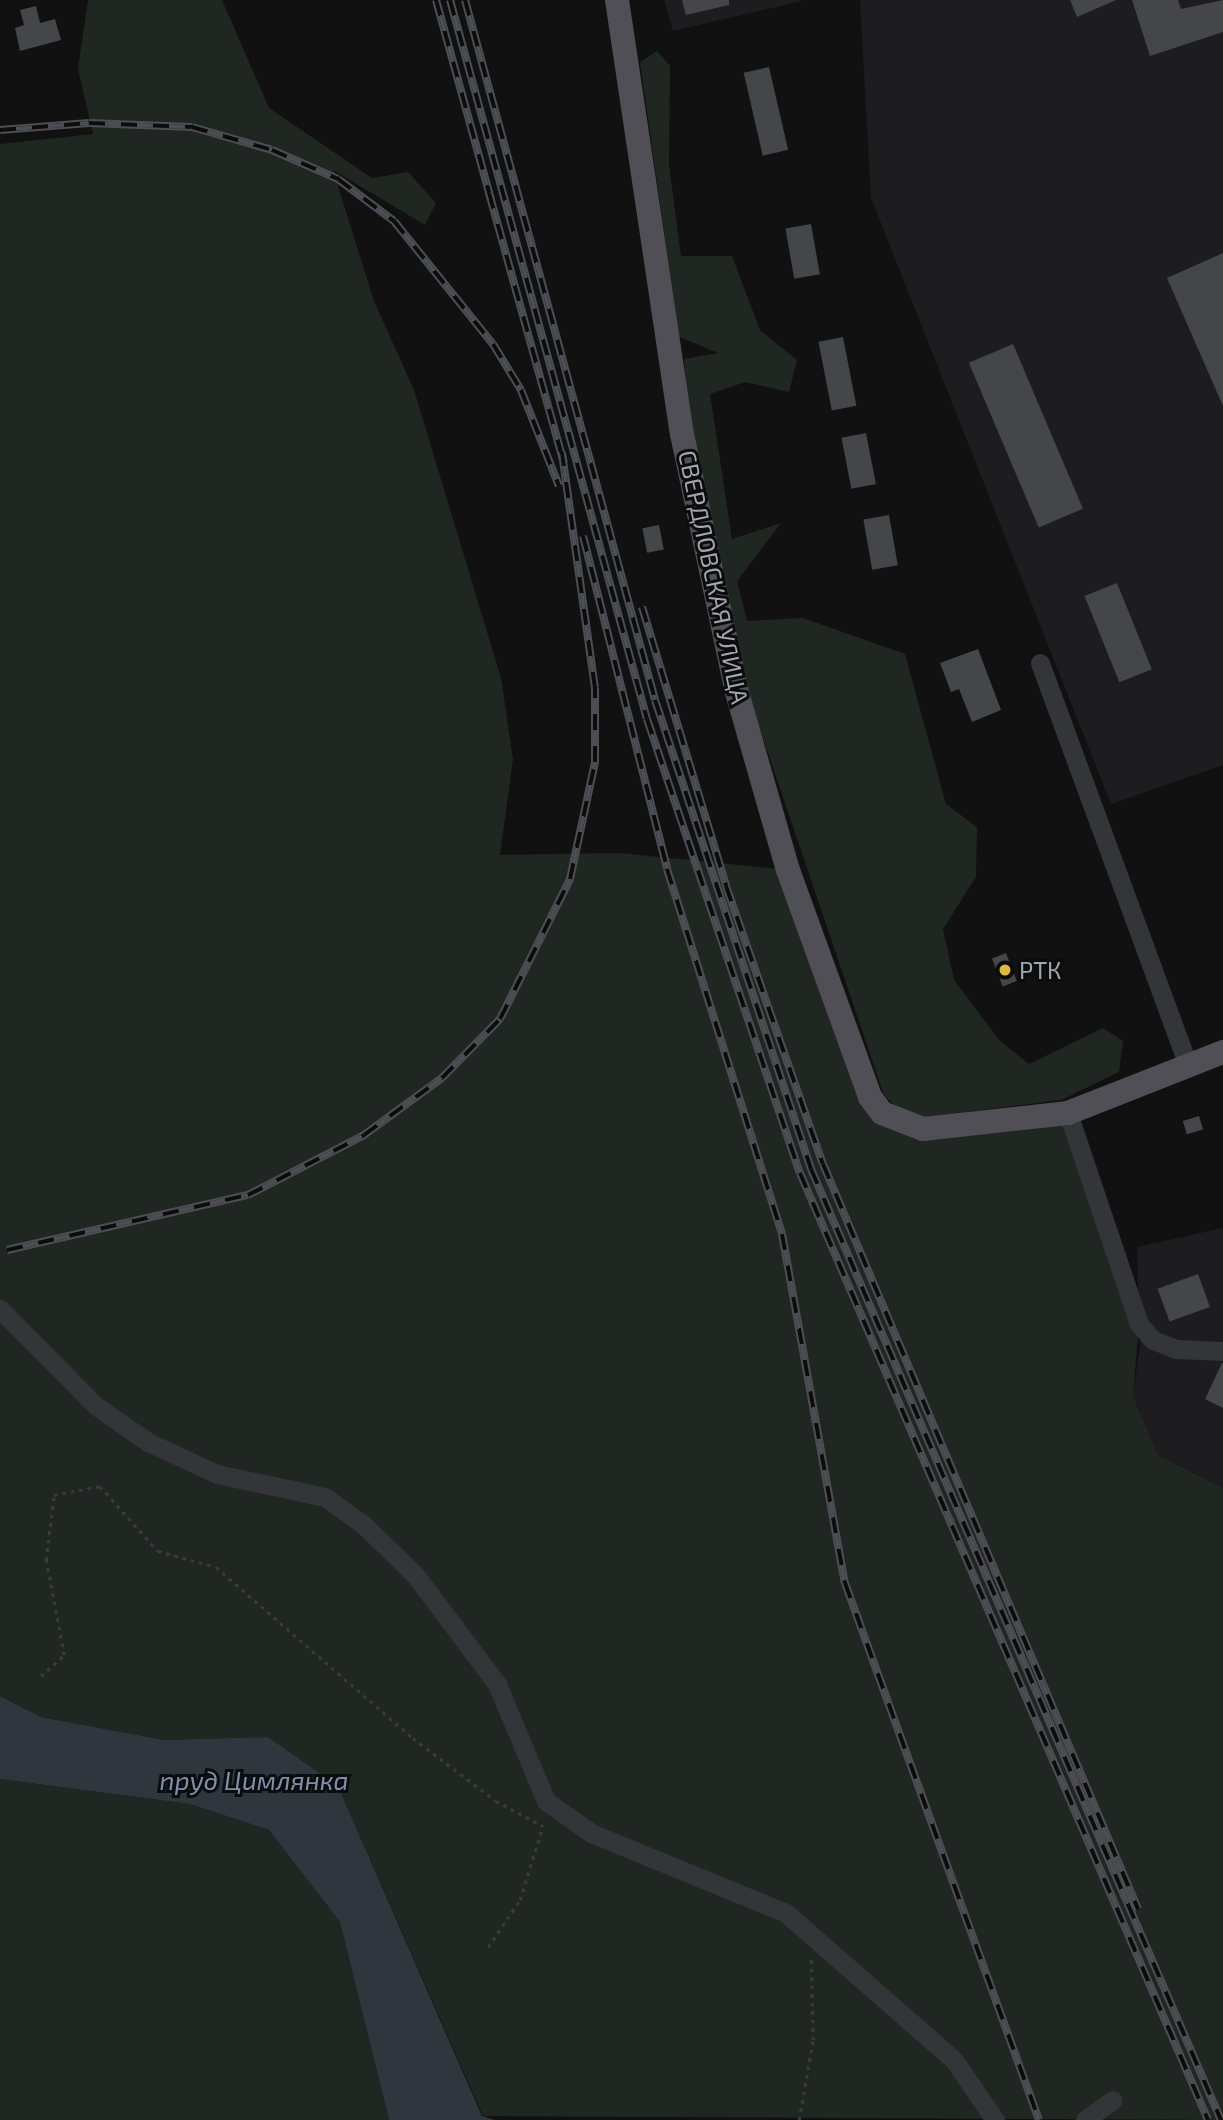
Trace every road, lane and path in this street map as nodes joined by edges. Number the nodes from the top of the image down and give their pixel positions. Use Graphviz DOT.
graph roads {
  1 [pos="617,0"];
  2 [pos="1040,663"];
  3 [pos="1223,1052"];
  4 [pos="1188,1066"];
  5 [pos="1068,1113"];
  6 [pos="0,1309"];
  7 [pos="1223,1351"];
  8 [pos="41,1676"];
  9 [pos="546,1801"];
  10 [pos="543,1826"];
  11 [pos="811,1935"];
  12 [pos="488,1947"];
  13 [pos="1113,2100"];
  14 [pos="799,2120"];
  15 [pos="995,2120"];
  16 [pos="1085,2120"];
  1 -- 5 [label="main road, СВЕРДЛОВСКАЯ УЛИЦА"];
  2 -- 4 [label="street"];
  3 -- 4 [label="main road"];
  4 -- 5 [label="main road"];
  5 -- 7 [label="street"];
  6 -- 9 [label="street"];
  8 -- 10 [label="path"];
  9 -- 10 [label="path"];
  9 -- 11 [label="street"];
  10 -- 12 [label="path"];
  11 -- 14 [label="path"];
  11 -- 15 [label="street"];
  13 -- 16 [label="street"];
}
